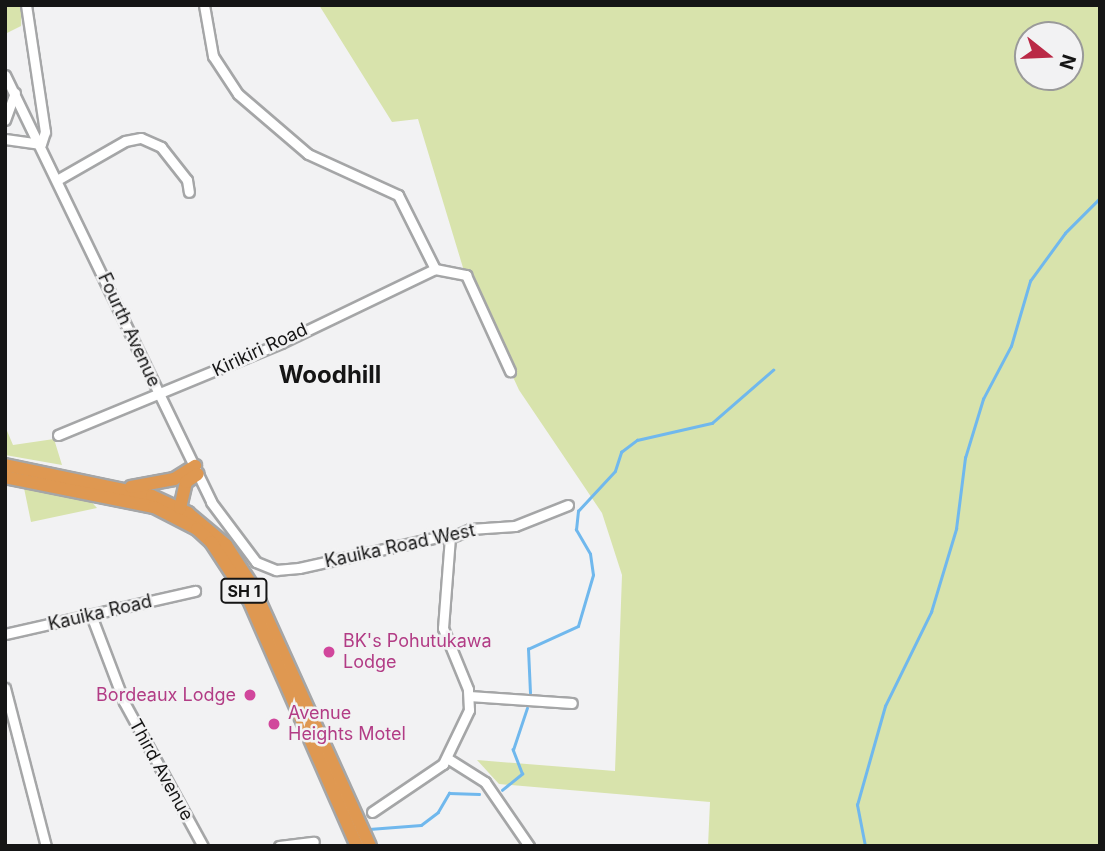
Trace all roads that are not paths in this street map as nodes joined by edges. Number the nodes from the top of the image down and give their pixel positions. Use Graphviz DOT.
graph roads {
  1 [pos="26,5"];
  2 [pos="204,5"];
  3 [pos="5,75"];
  4 [pos="15,93"];
  5 [pos="5,120"];
  6 [pos="5,139"];
  7 [pos="41,144"];
  8 [pos="57,180"];
  9 [pos="189,192"];
  10 [pos="435,269"];
  11 [pos="510,371"];
  12 [pos="160,394"];
  13 [pos="58,435"];
  14 [pos="5,465"];
  15 [pos="197,470"];
  16 [pos="5,477"];
  17 [pos="124,488"];
  18 [pos="568,505"];
  19 [pos="180,508"];
  20 [pos="450,538"];
  21 [pos="271,569"];
  22 [pos="195,591"];
  23 [pos="92,615"];
  24 [pos="5,634"];
  25 [pos="5,688"];
  26 [pos="470,696"];
  27 [pos="572,703"];
  28 [pos="447,758"];
  29 [pos="372,812"];
  30 [pos="314,842"];
  31 [pos="46,846"];
  32 [pos="203,846"];
  33 [pos="279,846"];
  34 [pos="357,846"];
  35 [pos="370,846"];
  36 [pos="529,846"];
  1 -- 7 [label="street"];
  2 -- 10 [label="street"];
  3 -- 4 [label="street, Fourth Avenue"];
  4 -- 5 [label="street"];
  4 -- 7 [label="street, Fourth Avenue"];
  6 -- 7 [label="street"];
  7 -- 8 [label="street, Fourth Avenue"];
  8 -- 9 [label="street"];
  8 -- 12 [label="street, Fourth Avenue"];
  10 -- 11 [label="street"];
  10 -- 12 [label="street, Kirikiri Road"];
  12 -- 13 [label="street, Kirikiri Road"];
  12 -- 15 [label="street, Fourth Avenue"];
  14 -- 17 [label="highway, SH 1"];
  15 -- 17 [label="highway"];
  15 -- 19 [label="highway"];
  15 -- 21 [label="street, Fourth Avenue"];
  16 -- 34 [label="highway, SH 1"];
  17 -- 19 [label="highway, SH 1"];
  18 -- 20 [label="street, Kauika Road West"];
  19 -- 35 [label="highway, SH 1"];
  20 -- 21 [label="street, Kauika Road West"];
  20 -- 26 [label="street"];
  22 -- 23 [label="street, Kauika Road"];
  23 -- 24 [label="street, Kauika Road"];
  23 -- 32 [label="street, Third Avenue"];
  25 -- 31 [label="street"];
  26 -- 27 [label="street"];
  26 -- 28 [label="street"];
  28 -- 29 [label="street"];
  28 -- 36 [label="street"];
  30 -- 33 [label="street"];
}
